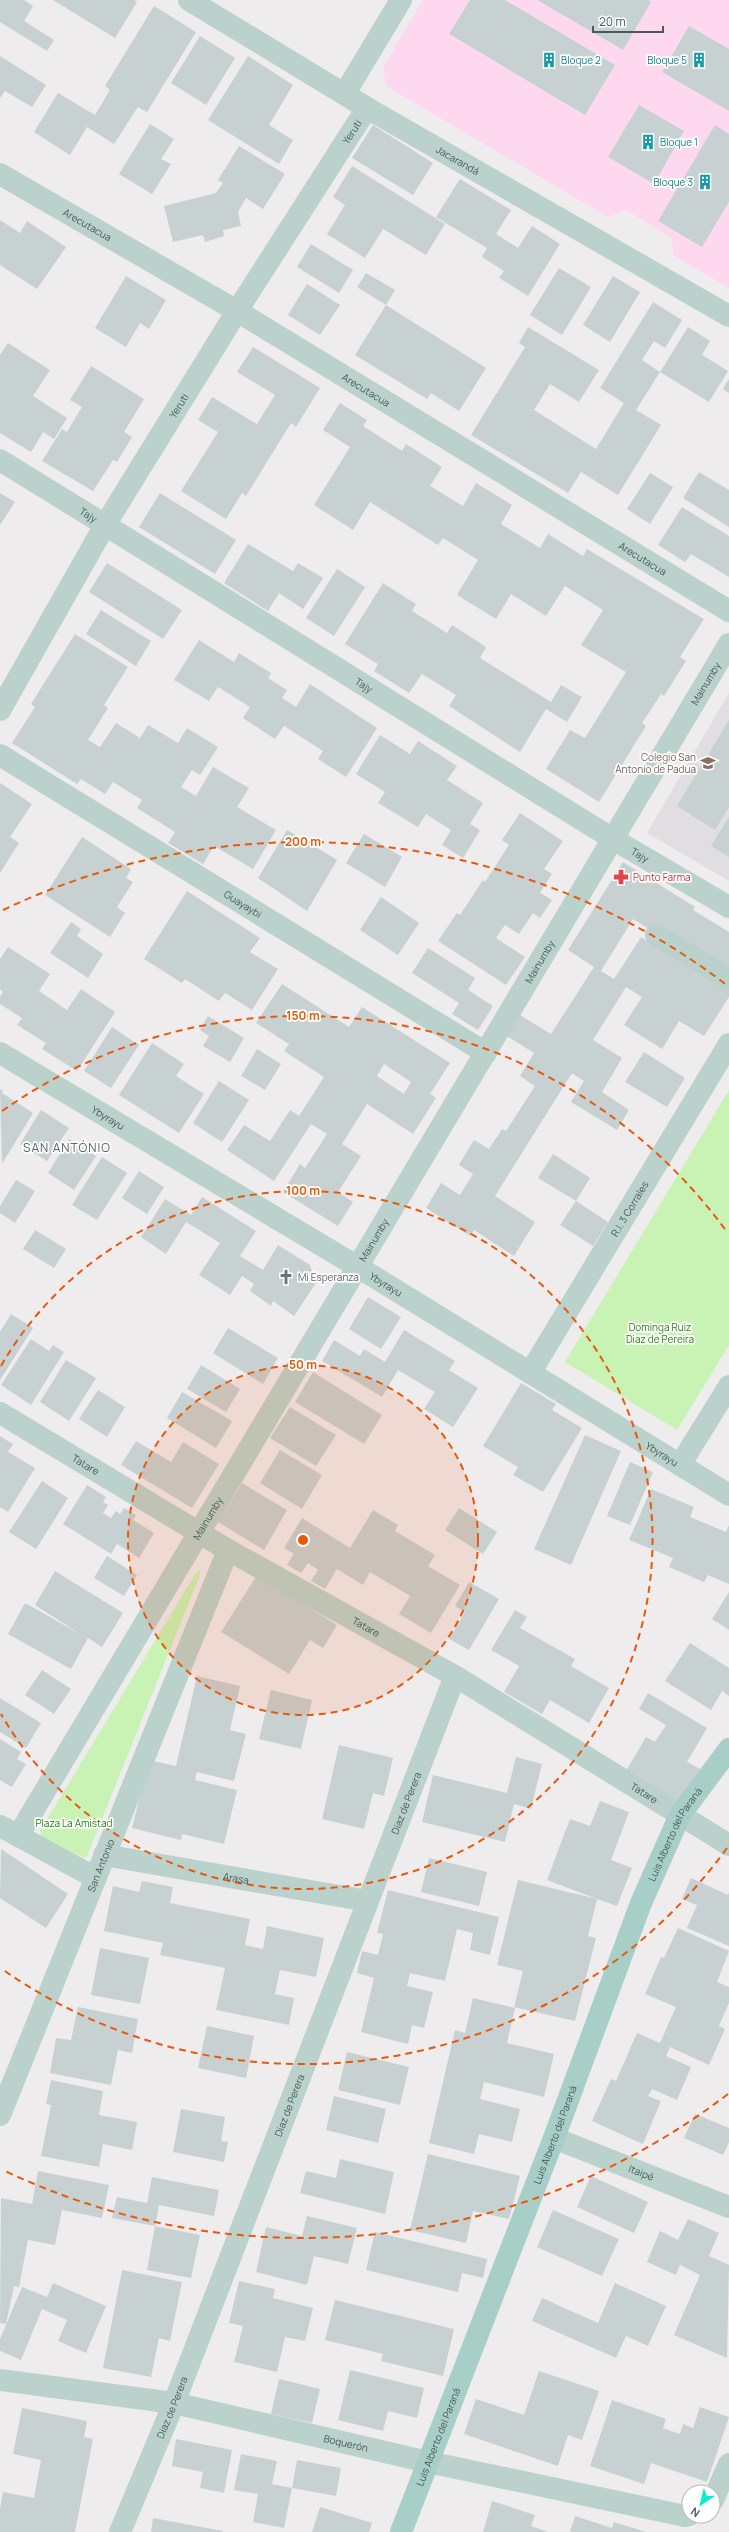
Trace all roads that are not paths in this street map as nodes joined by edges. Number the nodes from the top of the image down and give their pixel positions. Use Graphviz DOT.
graph roads {
  1 [pos="189,0"];
  2 [pos="401,0"];
  3 [pos="345,94"];
  4 [pos="367,108"];
  5 [pos="0,174"];
  6 [pos="237,311"];
  7 [pos="729,316"];
  8 [pos="0,460"];
  9 [pos="105,525"];
  10 [pos="729,611"];
  11 [pos="729,644"];
  12 [pos="0,710"];
  13 [pos="0,755"];
  14 [pos="613,839"];
  15 [pos="729,908"];
  16 [pos="656,935"];
  17 [pos="729,978"];
  18 [pos="729,1044"];
  19 [pos="0,1053"];
  20 [pos="486,1053"];
  21 [pos="358,1267"];
  22 [pos="530,1373"];
  23 [pos="729,1386"];
  24 [pos="0,1413"];
  25 [pos="680,1465"];
  26 [pos="729,1495"];
  27 [pos="199,1533"];
  28 [pos="228,1550"];
  29 [pos="454,1676"];
  30 [pos="729,1749"];
  31 [pos="680,1815"];
  32 [pos="9,1831"];
  33 [pos="729,1845"];
  34 [pos="104,1855"];
  35 [pos="94,1877"];
  36 [pos="368,1901"];
  37 [pos="0,2115"];
  38 [pos="554,2138"];
  39 [pos="729,2207"];
  40 [pos="0,2380"];
  41 [pos="174,2403"];
  42 [pos="428,2462"];
  43 [pos="729,2464"];
  44 [pos="720,2484"];
  45 [pos="681,2515"];
  46 [pos="120,2532"];
  47 [pos="401,2532"];
  1 -- 3 [label="street, Jacarandá"];
  2 -- 3 [label="street"];
  3 -- 4 [label="street, Jacarandá"];
  4 -- 6 [label="street, Yeruti"];
  4 -- 7 [label="street, Jacarandá"];
  5 -- 6 [label="street, Arecutacua"];
  6 -- 9 [label="street, Yeruti"];
  6 -- 10 [label="street, Arecutacua"];
  8 -- 9 [label="street, Tajy"];
  9 -- 12 [label="street, Yeruti"];
  9 -- 14 [label="street, Tajy"];
  11 -- 14 [label="street, Mainumby"];
  13 -- 20 [label="street, Guayaybi"];
  14 -- 15 [label="street, Tajy"];
  14 -- 20 [label="street, Mainumby"];
  16 -- 17 [label="street"];
  18 -- 22 [label="street, R.I. 3 Corrales"];
  19 -- 21 [label="street, Ybyrayu"];
  20 -- 21 [label="street, Mainumby"];
  21 -- 22 [label="street, Ybyrayu"];
  21 -- 27 [label="street, Mainumby"];
  22 -- 25 [label="street, Ybyrayu"];
  23 -- 25 [label="street"];
  24 -- 27 [label="street, Tatare"];
  25 -- 26 [label="street, Ybyrayu"];
  27 -- 28 [label="street, Tatare"];
  27 -- 32 [label="street, Mainumby"];
  28 -- 29 [label="street, Tatare"];
  28 -- 34 [label="street, San Antonio"];
  29 -- 31 [label="street, Tatare"];
  29 -- 36 [label="street, Diaz de Perera"];
  30 -- 31 [label="main road, Luis Alberto del Paraná"];
  31 -- 33 [label="street, Tatare"];
  31 -- 38 [label="main road, Luis Alberto del Paraná"];
  32 -- 35 [label="street"];
  34 -- 35 [label="street, San Antonio"];
  34 -- 36 [label="street, Arasa"];
  35 -- 37 [label="street, San Antonio"];
  36 -- 41 [label="street, Diaz de Perera"];
  38 -- 39 [label="street, Itaipé"];
  38 -- 42 [label="main road, Luis Alberto del Paraná"];
  40 -- 41 [label="street, Boquerón"];
  41 -- 42 [label="street, Boquerón"];
  41 -- 46 [label="street, Diaz de Perera"];
  42 -- 45 [label="street, Boquerón"];
  42 -- 47 [label="main road, Luis Alberto del Paraná"];
  43 -- 44 [label="street"];
}
